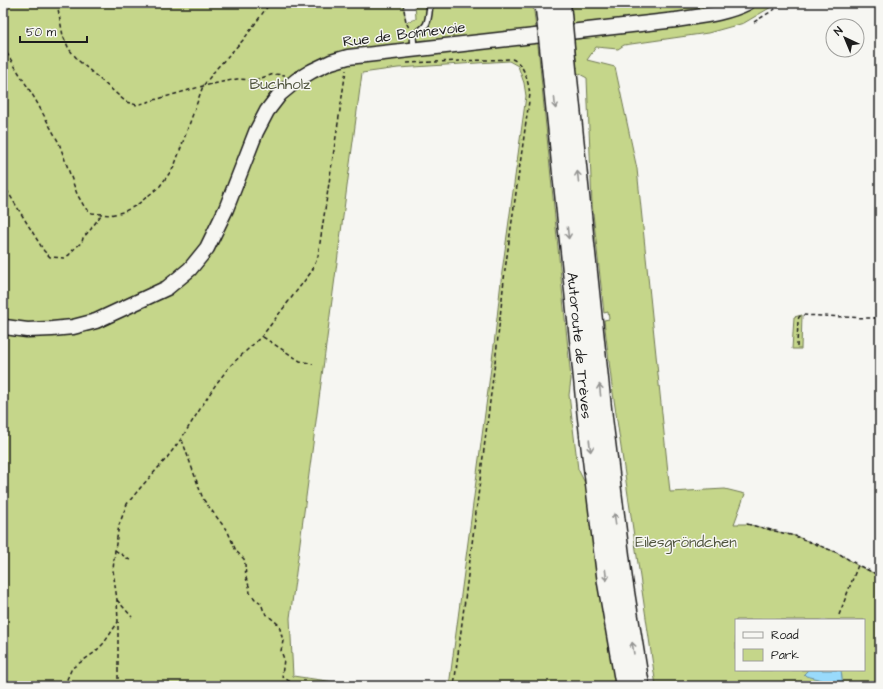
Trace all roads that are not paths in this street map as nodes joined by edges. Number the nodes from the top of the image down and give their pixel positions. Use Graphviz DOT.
graph roads {
  1 [pos="430,3"];
  2 [pos="747,3"];
  3 [pos="550,5"];
  4 [pos="414,42"];
  5 [pos="559,67"];
  6 [pos="3,326"];
  7 [pos="625,686"];
  8 [pos="640,686"];
  1 -- 4 [label="lane"];
  2 -- 4 [label="main road, Rue de Bonnevoie"];
  3 -- 5 [label="highway, Autoroute de Trèves, bridge"];
  4 -- 6 [label="main road, Rue de Bonnevoie"];
  5 -- 7 [label="highway, Autoroute de Trèves, one-way"];
  8 -- 5 [label="highway, Autoroute de Trèves, one-way"];
}
